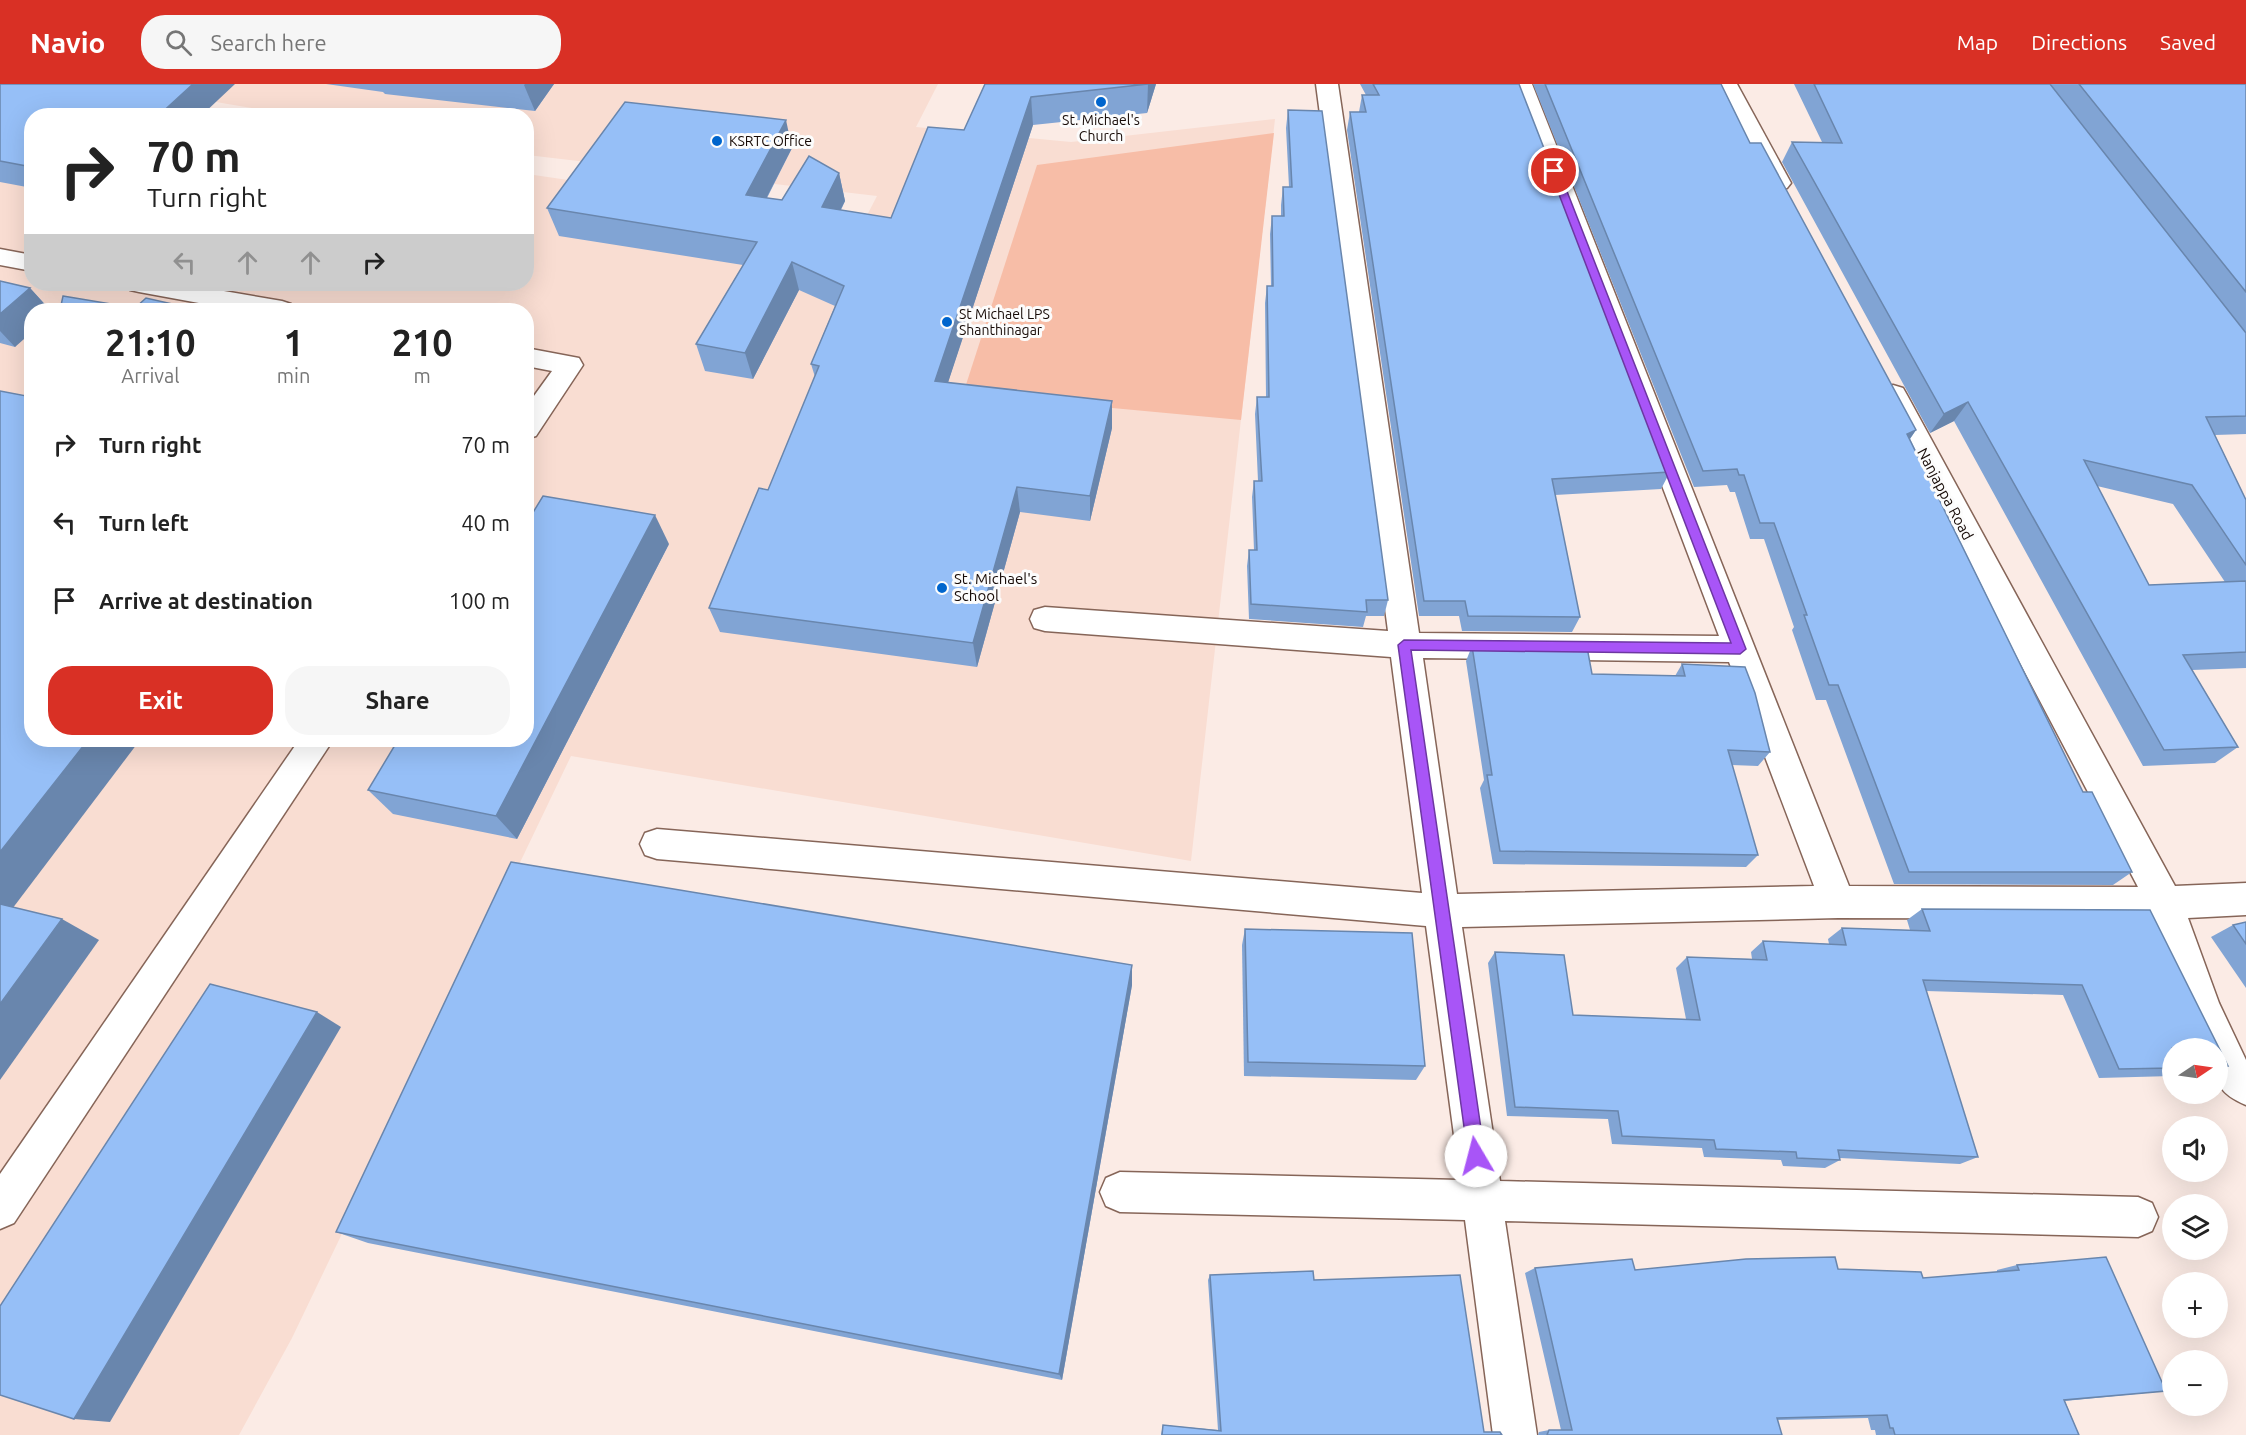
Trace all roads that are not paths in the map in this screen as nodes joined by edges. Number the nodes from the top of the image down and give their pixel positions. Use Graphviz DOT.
graph roads {
  1 [pos="1327,84"];
  2 [pos="1521,84"];
  3 [pos="1726,84"];
  4 [pos="1793,209"];
  5 [pos="0,257"];
  6 [pos="24,262"];
  7 [pos="178,291"];
  8 [pos="244,303"];
  9 [pos="534,358"];
  10 [pos="1883,377"];
  11 [pos="534,417"];
  12 [pos="1045,619"];
  13 [pos="1404,645"];
  14 [pos="1740,649"];
  15 [pos="312,747"];
  16 [pos="657,844"];
  17 [pos="2246,899"];
  18 [pos="1838,902"];
  19 [pos="2165,903"];
  20 [pos="1442,911"];
  21 [pos="2246,1086"];
  22 [pos="1120,1192"];
  23 [pos="1483,1200"];
  24 [pos="0,1209"];
  25 [pos="2138,1217"];
  26 [pos="1515,1435"];
  1 -- 13 [label="street"];
  2 -- 14 [label="street"];
  3 -- 4 [label="street"];
  5 -- 6 [label="street"];
  7 -- 8 [label="street"];
  9 -- 11 [label="street"];
  10 -- 19 [label="street, Nanjappa Road"];
  12 -- 13 [label="street"];
  13 -- 14 [label="street"];
  13 -- 20 [label="street"];
  14 -- 18 [label="street"];
  15 -- 24 [label="street"];
  16 -- 20 [label="street"];
  17 -- 19 [label="street"];
  18 -- 19 [label="street"];
  18 -- 20 [label="street"];
  19 -- 21 [label="street, Nanjappa Road"];
  20 -- 23 [label="street"];
  22 -- 23 [label="street"];
  23 -- 25 [label="street"];
  23 -- 26 [label="street"];
}
